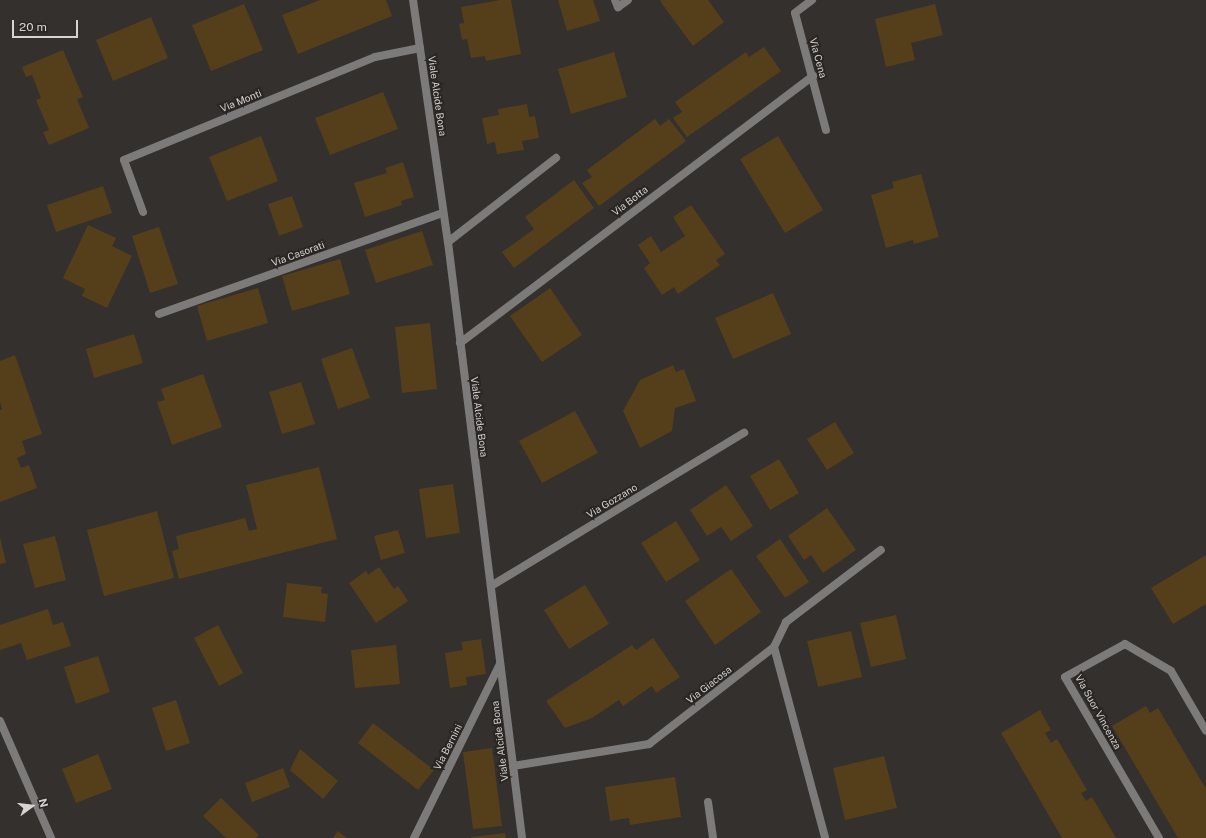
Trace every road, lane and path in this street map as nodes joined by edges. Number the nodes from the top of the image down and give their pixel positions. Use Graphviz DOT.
graph roads {
  1 [pos="413,0"];
  2 [pos="615,0"];
  3 [pos="628,0"];
  4 [pos="812,0"];
  5 [pos="420,48"];
  6 [pos="813,76"];
  7 [pos="826,130"];
  8 [pos="556,158"];
  9 [pos="143,212"];
  10 [pos="443,213"];
  11 [pos="448,242"];
  12 [pos="159,314"];
  13 [pos="460,343"];
  14 [pos="744,433"];
  15 [pos="881,550"];
  16 [pos="491,586"];
  17 [pos="774,647"];
  18 [pos="500,664"];
  19 [pos="0,721"];
  20 [pos="1206,731"];
  21 [pos="513,766"];
  22 [pos="708,802"];
  23 [pos="51,838"];
  24 [pos="414,838"];
  25 [pos="522,838"];
  26 [pos="713,838"];
  27 [pos="825,838"];
  28 [pos="1159,838"];
  1 -- 5 [label="street, Viale Alcide Bona"];
  2 -- 3 [label="street"];
  4 -- 6 [label="street, Via Cena"];
  5 -- 9 [label="street, Via Monti"];
  5 -- 10 [label="street, Viale Alcide Bona"];
  6 -- 7 [label="street, Via Cena"];
  6 -- 13 [label="street, Via Botta"];
  8 -- 11 [label="street"];
  10 -- 11 [label="street, Viale Alcide Bona"];
  10 -- 12 [label="street, Via Casorati"];
  11 -- 13 [label="street, Viale Alcide Bona"];
  13 -- 16 [label="street, Viale Alcide Bona"];
  14 -- 16 [label="street, Via Gozzano"];
  15 -- 17 [label="street, Via Giacosa"];
  16 -- 18 [label="street, Viale Alcide Bona"];
  17 -- 21 [label="street, Via Giacosa"];
  17 -- 27 [label="street"];
  18 -- 21 [label="street, Viale Alcide Bona"];
  18 -- 24 [label="street, Via Bernini"];
  19 -- 23 [label="street"];
  20 -- 28 [label="street, Via Suor Vincenza"];
  21 -- 25 [label="street, Viale Alcide Bona"];
  22 -- 26 [label="street"];
}
